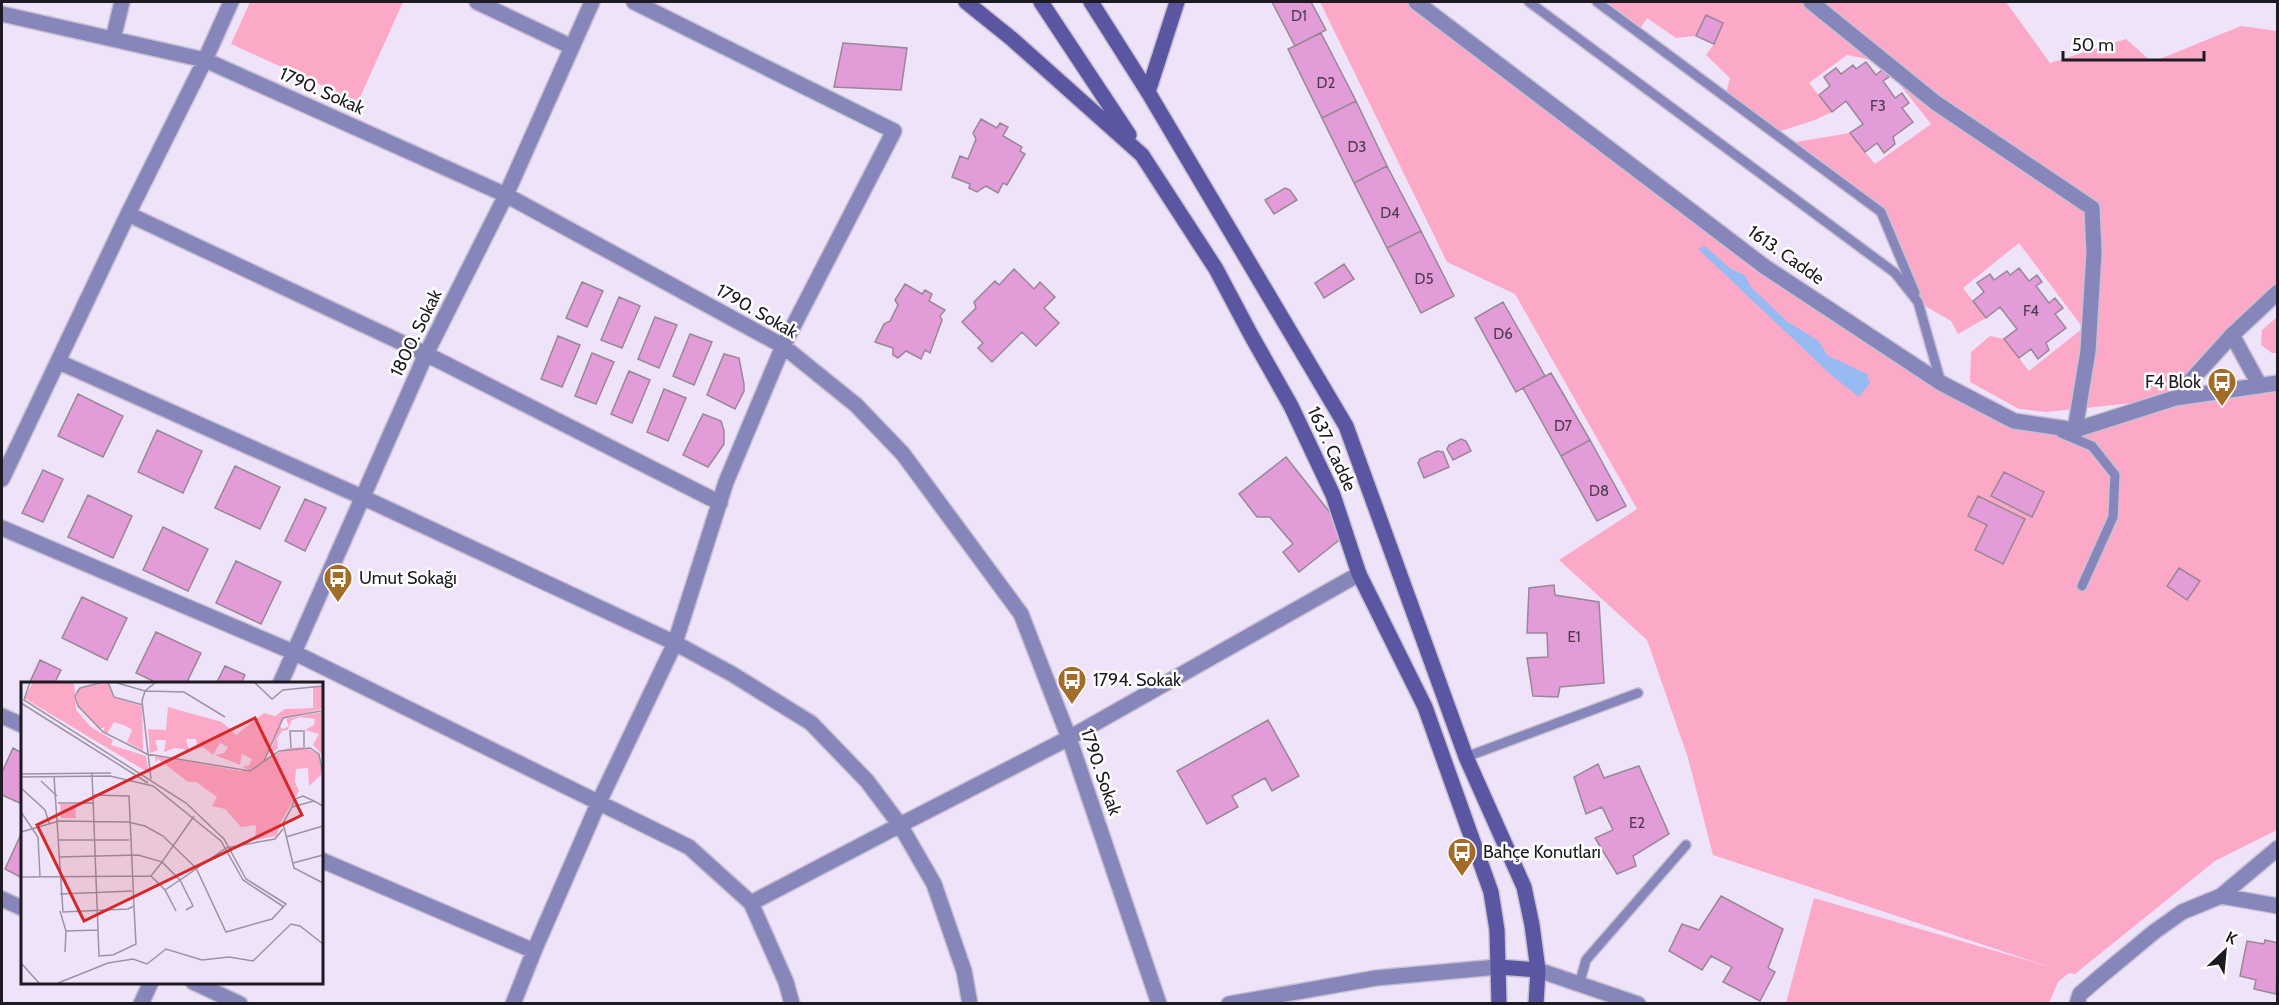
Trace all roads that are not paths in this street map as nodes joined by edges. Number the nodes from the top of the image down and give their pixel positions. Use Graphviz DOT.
graph roads {
  1 [pos="122,2"];
  2 [pos="231,2"];
  3 [pos="477,2"];
  4 [pos="592,2"];
  5 [pos="634,2"];
  6 [pos="966,2"];
  7 [pos="1041,2"];
  8 [pos="1091,2"];
  9 [pos="1177,2"];
  10 [pos="1416,2"];
  11 [pos="1529,2"];
  12 [pos="1597,2"];
  13 [pos="1811,2"];
  14 [pos="2,14"];
  15 [pos="113,39"];
  16 [pos="572,47"];
  17 [pos="205,60"];
  18 [pos="1148,92"];
  19 [pos="1142,155"];
  20 [pos="506,195"];
  21 [pos="128,214"];
  22 [pos="2277,292"];
  23 [pos="1918,302"];
  24 [pos="2232,335"];
  25 [pos="783,346"];
  26 [pos="426,354"];
  27 [pos="59,362"];
  28 [pos="1941,383"];
  29 [pos="2277,383"];
  30 [pos="2260,386"];
  31 [pos="2175,398"];
  32 [pos="2048,427"];
  33 [pos="2075,430"];
  34 [pos="2,479"];
  35 [pos="362,497"];
  36 [pos="720,503"];
  37 [pos="2,528"];
  38 [pos="1359,574"];
  39 [pos="2082,586"];
  40 [pos="675,643"];
  41 [pos="293,652"];
  42 [pos="281,682"];
  43 [pos="1638,693"];
  44 [pos="2,716"];
  45 [pos="21,725"];
  46 [pos="1069,738"];
  47 [pos="1466,757"];
  48 [pos="598,804"];
  49 [pos="900,825"];
  50 [pos="1686,845"];
  51 [pos="2277,848"];
  52 [pos="322,860"];
  53 [pos="2221,896"];
  54 [pos="2,899"];
  55 [pos="751,903"];
  56 [pos="2277,906"];
  57 [pos="21,908"];
  58 [pos="534,951"];
  59 [pos="1498,967"];
  60 [pos="1538,970"];
  61 [pos="150,984"];
  62 [pos="197,984"];
  63 [pos="1579,985"];
  64 [pos="141,1004"];
  65 [pos="240,1004"];
  66 [pos="513,1004"];
  67 [pos="792,1004"];
  68 [pos="970,1004"];
  69 [pos="1160,1004"];
  70 [pos="1229,1004"];
  71 [pos="1499,1004"];
  72 [pos="1536,1004"];
  73 [pos="1638,1004"];
  74 [pos="2077,1004"];
  1 -- 15 [label="street"];
  2 -- 17 [label="street"];
  3 -- 16 [label="street"];
  4 -- 16 [label="street, 1800. Sokak"];
  5 -- 25 [label="street"];
  6 -- 19 [label="street, 1637. Cadde"];
  7 -- 19 [label="street"];
  8 -- 18 [label="street, 1637. Cadde"];
  9 -- 18 [label="street"];
  10 -- 28 [label="street, 1613. Cadde"];
  11 -- 23 [label="lane"];
  12 -- 23 [label="lane"];
  13 -- 33 [label="street"];
  14 -- 15 [label="street, 1790. Sokak"];
  15 -- 17 [label="street, 1790. Sokak"];
  16 -- 20 [label="street, 1800. Sokak"];
  17 -- 20 [label="street, 1790. Sokak"];
  17 -- 21 [label="street"];
  18 -- 47 [label="street, 1637. Cadde"];
  19 -- 38 [label="street, 1637. Cadde"];
  20 -- 25 [label="street, 1790. Sokak"];
  20 -- 26 [label="street, 1800. Sokak"];
  21 -- 26 [label="street"];
  21 -- 27 [label="street"];
  22 -- 24 [label="street"];
  23 -- 28 [label="lane"];
  24 -- 30 [label="street"];
  24 -- 31 [label="street"];
  25 -- 36 [label="street"];
  25 -- 46 [label="street, 1790. Sokak"];
  26 -- 35 [label="street, 1800. Sokak"];
  26 -- 36 [label="street"];
  27 -- 34 [label="street"];
  27 -- 35 [label="street"];
  28 -- 32 [label="street, 1613. Cadde"];
  29 -- 30 [label="street, 1613. Cadde"];
  30 -- 31 [label="street, 1613. Cadde"];
  31 -- 33 [label="street, 1613. Cadde"];
  32 -- 33 [label="street, 1613. Cadde"];
  32 -- 39 [label="lane"];
  35 -- 40 [label="street"];
  35 -- 41 [label="street, 1800. Sokak"];
  36 -- 40 [label="street"];
  37 -- 41 [label="street"];
  38 -- 46 [label="street"];
  38 -- 59 [label="street, 1637. Cadde"];
  40 -- 48 [label="street"];
  40 -- 49 [label="street"];
  41 -- 42 [label="street, 1800. Sokak"];
  41 -- 48 [label="street"];
  43 -- 47 [label="lane"];
  44 -- 45 [label="street"];
  46 -- 49 [label="street"];
  46 -- 69 [label="street, 1790. Sokak"];
  47 -- 60 [label="street, 1637. Cadde"];
  48 -- 55 [label="street"];
  48 -- 58 [label="street"];
  49 -- 55 [label="street"];
  49 -- 68 [label="street"];
  50 -- 63 [label="lane"];
  51 -- 53 [label="street"];
  52 -- 58 [label="street"];
  53 -- 56 [label="street"];
  53 -- 74 [label="street"];
  54 -- 57 [label="street"];
  55 -- 67 [label="street"];
  58 -- 66 [label="street"];
  59 -- 60 [label="street"];
  59 -- 70 [label="street"];
  59 -- 71 [label="street, 1637. Cadde"];
  60 -- 63 [label="street"];
  60 -- 72 [label="street, 1637. Cadde"];
  61 -- 64 [label="street"];
  62 -- 65 [label="street"];
  63 -- 73 [label="street"];
}
